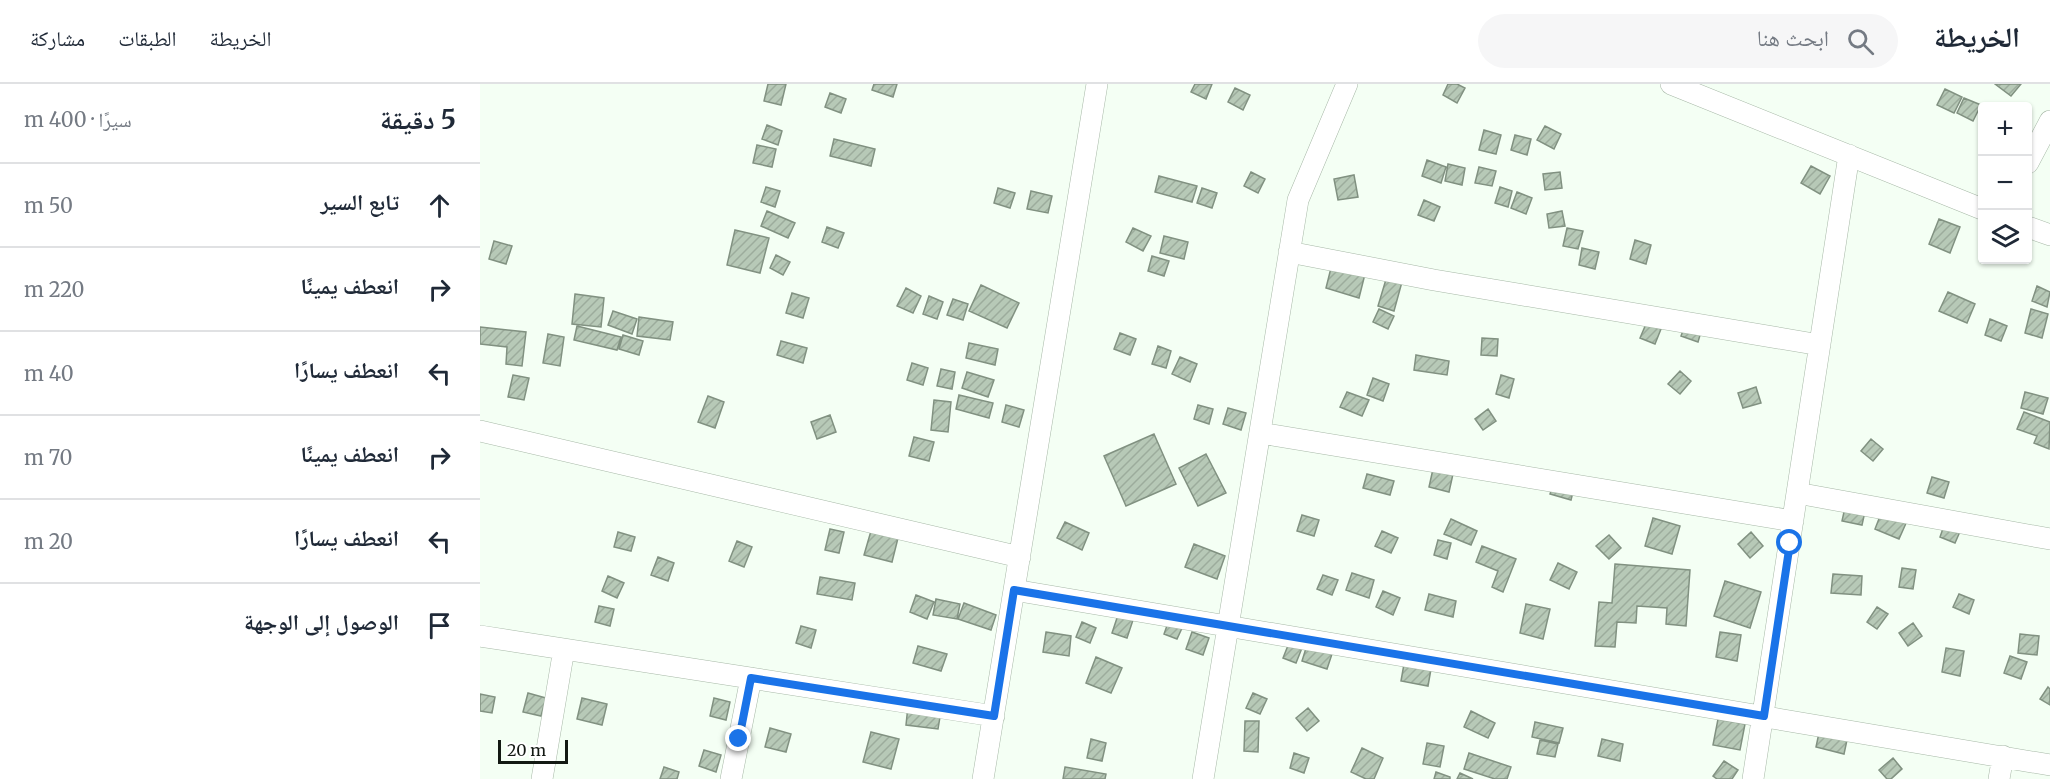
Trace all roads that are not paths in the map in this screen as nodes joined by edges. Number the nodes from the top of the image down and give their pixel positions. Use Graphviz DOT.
graph roads {
  1 [pos="1097,84"];
  2 [pos="1347,84"];
  3 [pos="1671,84"];
  4 [pos="2050,121"];
  5 [pos="1849,155"];
  6 [pos="2032,156"];
  7 [pos="1978,207"];
  8 [pos="2032,228"];
  9 [pos="2050,236"];
  10 [pos="1289,252"];
  11 [pos="1820,345"];
  12 [pos="480,431"];
  13 [pos="1260,433"];
  14 [pos="1797,493"];
  15 [pos="1793,521"];
  16 [pos="2050,539"];
  17 [pos="1020,557"];
  18 [pos="1014,590"];
  19 [pos="1228,626"];
  20 [pos="480,636"];
  21 [pos="564,649"];
  22 [pos="751,678"];
  23 [pos="994,716"];
  24 [pos="1764,716"];
  25 [pos="2003,756"];
  26 [pos="2050,765"];
  27 [pos="542,779"];
  28 [pos="731,779"];
  29 [pos="983,779"];
  30 [pos="1203,779"];
  31 [pos="1753,779"];
  32 [pos="1999,779"];
  1 -- 17 [label="street"];
  2 -- 10 [label="street"];
  3 -- 5 [label="street"];
  4 -- 6 [label="street"];
  5 -- 7 [label="street"];
  5 -- 11 [label="street"];
  8 -- 9 [label="street"];
  10 -- 11 [label="street"];
  10 -- 13 [label="street"];
  11 -- 14 [label="street"];
  12 -- 17 [label="street"];
  13 -- 15 [label="street"];
  13 -- 19 [label="street"];
  14 -- 15 [label="street"];
  14 -- 16 [label="street"];
  15 -- 24 [label="street"];
  17 -- 18 [label="street"];
  18 -- 19 [label="street"];
  18 -- 23 [label="street"];
  19 -- 24 [label="street"];
  19 -- 30 [label="street"];
  20 -- 21 [label="street"];
  21 -- 22 [label="street"];
  21 -- 27 [label="street"];
  22 -- 23 [label="street"];
  22 -- 28 [label="street"];
  23 -- 29 [label="street"];
  24 -- 25 [label="street"];
  24 -- 31 [label="street"];
  25 -- 26 [label="street"];
  25 -- 32 [label="street"];
}
